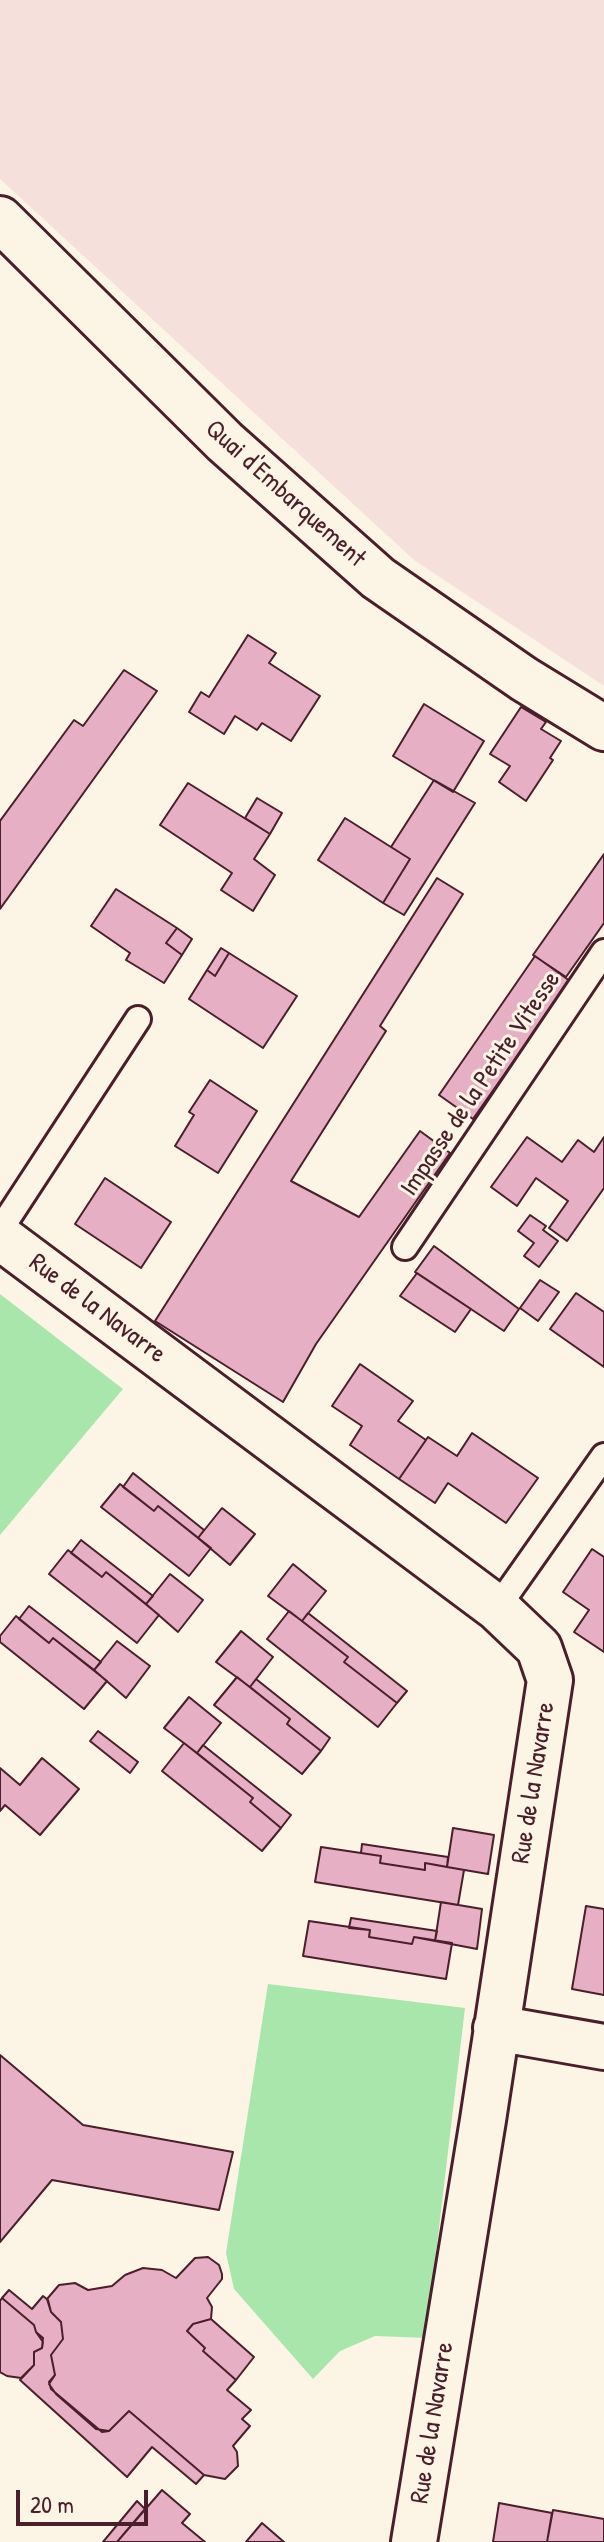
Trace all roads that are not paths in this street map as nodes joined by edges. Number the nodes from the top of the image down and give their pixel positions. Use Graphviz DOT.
graph roads {
  1 [pos="0,219"];
  2 [pos="604,728"];
  3 [pos="604,952"];
  4 [pos="138,1019"];
  5 [pos="0,1230"];
  6 [pos="0,1237"];
  7 [pos="405,1247"];
  8 [pos="604,1456"];
  9 [pos="497,1608"];
  10 [pos="496,2028"];
  11 [pos="604,2047"];
  12 [pos="414,2542"];
  1 -- 2 [label="street, Quai d'Embarquement"];
  3 -- 7 [label="lane, Impasse de la Petite Vitesse"];
  4 -- 5 [label="lane"];
  6 -- 9 [label="street, Rue de la Navarre"];
  8 -- 9 [label="lane"];
  9 -- 10 [label="street, Rue de la Navarre"];
  10 -- 11 [label="street"];
  10 -- 12 [label="street, Rue de la Navarre"];
}
